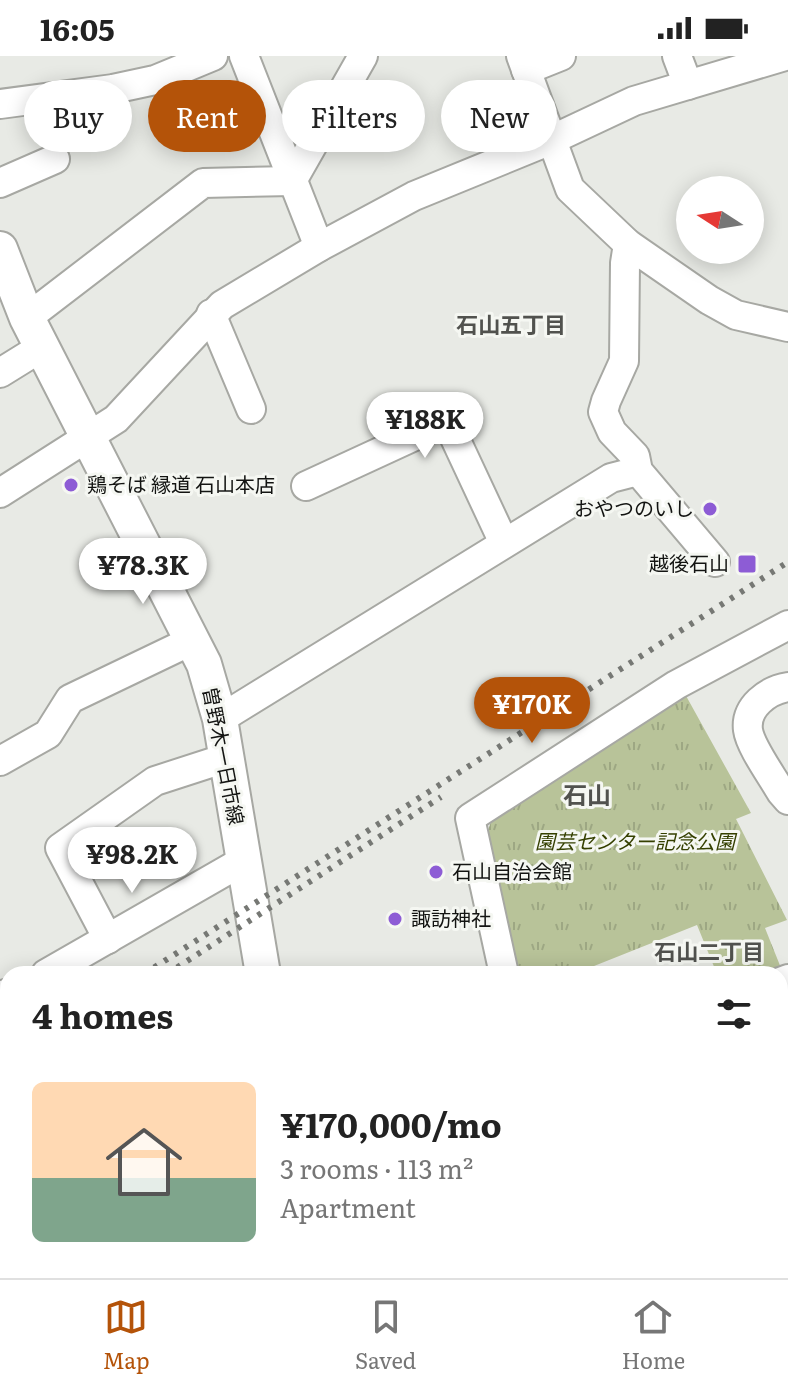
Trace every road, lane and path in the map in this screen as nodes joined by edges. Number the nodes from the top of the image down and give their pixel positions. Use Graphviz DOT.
graph roads {
  1 [pos="213,56"];
  2 [pos="244,56"];
  3 [pos="363,56"];
  4 [pos="561,56"];
  5 [pos="677,56"];
  6 [pos="785,56"];
  7 [pos="524,63"];
  8 [pos="688,85"];
  9 [pos="0,104"];
  10 [pos="557,137"];
  11 [pos="522,152"];
  12 [pos="556,152"];
  13 [pos="55,159"];
  14 [pos="292,181"];
  15 [pos="0,183"];
  16 [pos="628,244"];
  17 [pos="319,247"];
  18 [pos="1,256"];
  19 [pos="211,314"];
  20 [pos="788,327"];
  21 [pos="34,332"];
  22 [pos="0,373"];
  23 [pos="251,409"];
  24 [pos="88,439"];
  25 [pos="638,471"];
  26 [pos="306,486"];
  27 [pos="0,493"];
  28 [pos="504,543"];
  29 [pos="715,562"];
  30 [pos="788,625"];
  31 [pos="193,640"];
  32 [pos="788,687"];
  33 [pos="220,719"];
  34 [pos="226,758"];
  35 [pos="0,761"];
  36 [pos="788,800"];
  37 [pos="243,861"];
  38 [pos="108,939"];
  39 [pos="60,966"];
  40 [pos="262,966"];
  41 [pos="502,966"];
  1 -- 9 [label="street"];
  2 -- 14 [label="street"];
  3 -- 14 [label="street"];
  4 -- 7 [label="street"];
  5 -- 8 [label="street"];
  6 -- 8 [label="street"];
  8 -- 10 [label="street"];
  11 -- 17 [label="street"];
  12 -- 16 [label="street"];
  13 -- 15 [label="street"];
  14 -- 17 [label="street"];
  14 -- 21 [label="street"];
  16 -- 20 [label="street"];
  16 -- 25 [label="street"];
  17 -- 19 [label="street"];
  18 -- 21 [label="main road, 曽野木一日市線"];
  19 -- 23 [label="street"];
  19 -- 24 [label="street"];
  21 -- 22 [label="street"];
  21 -- 24 [label="main road, 曽野木一日市線"];
  24 -- 27 [label="street"];
  24 -- 31 [label="main road, 曽野木一日市線"];
  25 -- 28 [label="street"];
  25 -- 29 [label="street"];
  26 -- 28 [label="street"];
  28 -- 33 [label="street"];
  30 -- 41 [label="street"];
  31 -- 33 [label="main road, 曽野木一日市線"];
  31 -- 35 [label="street"];
  32 -- 36 [label="street"];
  33 -- 34 [label="main road, 曽野木一日市線"];
  34 -- 37 [label="main road, 曽野木一日市線"];
  34 -- 38 [label="street"];
  37 -- 38 [label="street"];
  37 -- 40 [label="main road, 曽野木一日市線"];
  38 -- 39 [label="street"];
}
